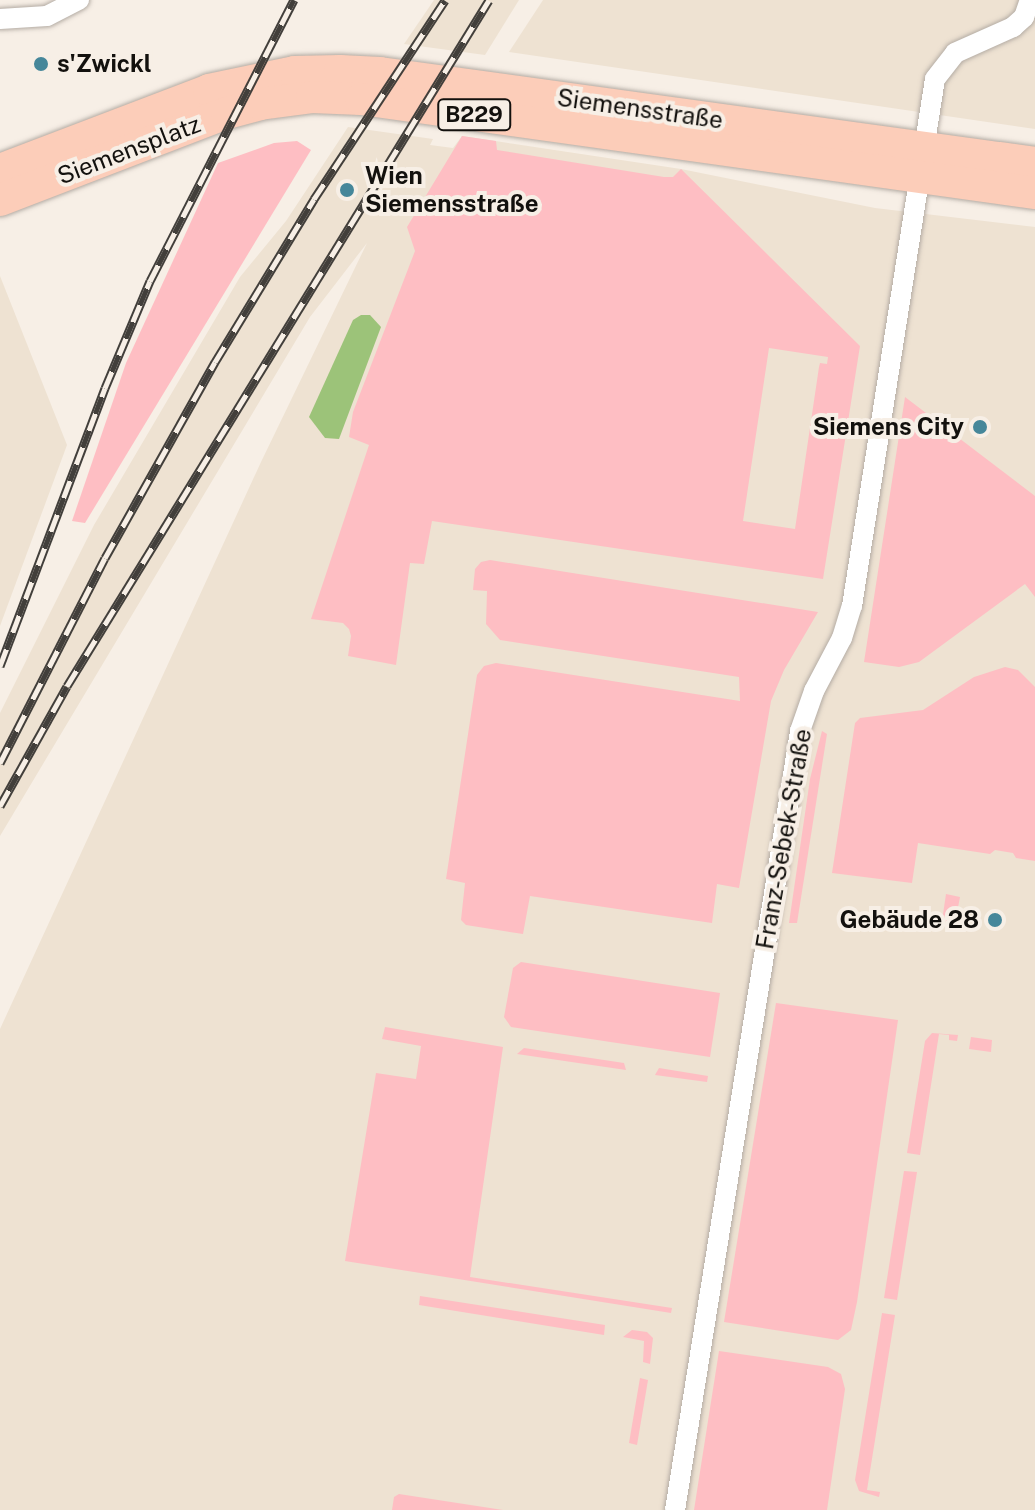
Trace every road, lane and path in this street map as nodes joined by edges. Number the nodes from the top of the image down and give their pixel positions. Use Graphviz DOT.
graph roads {
  1 [pos="79,0"];
  2 [pos="1032,9"];
  3 [pos="0,19"];
  4 [pos="252,92"];
  5 [pos="920,162"];
  6 [pos="1035,163"];
  7 [pos="0,170"];
  8 [pos="1035,193"];
  9 [pos="0,200"];
  10 [pos="675,1510"];
  1 -- 3 [label="street"];
  2 -- 5 [label="street, Franz-Sebek-Straße"];
  4 -- 5 [label="main road, Siemensstraße / B229"];
  4 -- 7 [label="main road, Siemensplatz / B229"];
  4 -- 9 [label="main road, Siemensplatz / B229"];
  5 -- 6 [label="main road, Siemensstraße / B229"];
  5 -- 8 [label="main road, Siemensstraße / B229"];
  5 -- 10 [label="street, Franz-Sebek-Straße"];
}
